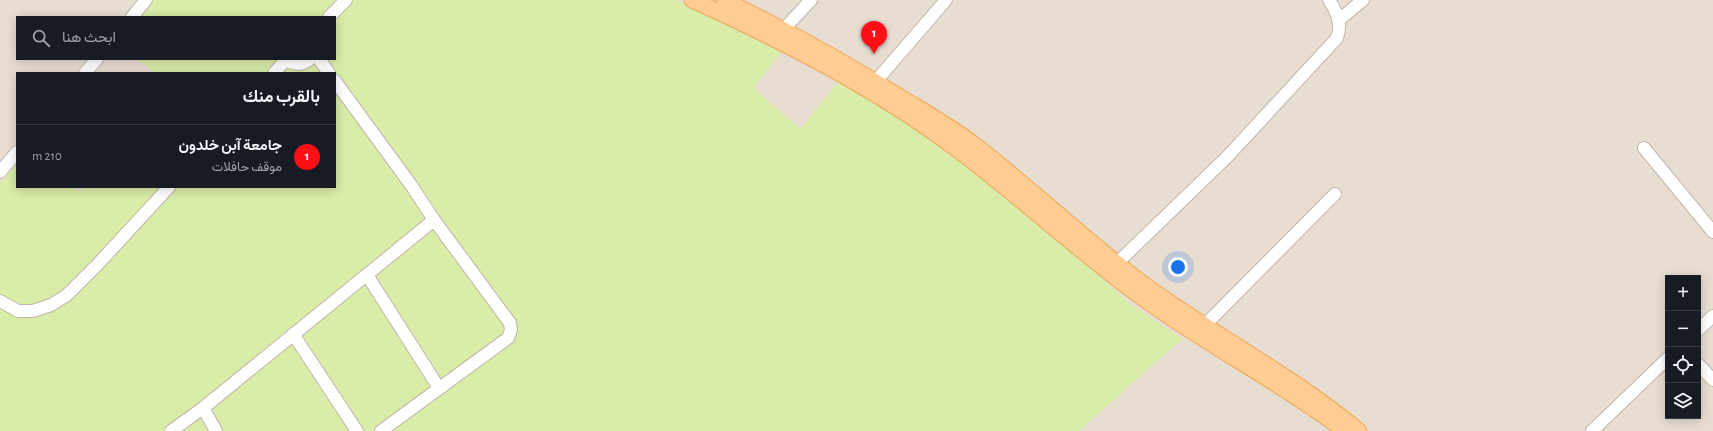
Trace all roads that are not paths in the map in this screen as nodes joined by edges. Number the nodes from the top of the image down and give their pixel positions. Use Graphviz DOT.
graph roads {
  1 [pos="146,0"];
  2 [pos="346,0"];
  3 [pos="692,0"];
  4 [pos="724,0"];
  5 [pos="811,0"];
  6 [pos="946,0"];
  7 [pos="1330,0"];
  8 [pos="1363,0"];
  9 [pos="133,16"];
  10 [pos="330,16"];
  11 [pos="1339,20"];
  12 [pos="784,29"];
  13 [pos="96,60"];
  14 [pos="285,60"];
  15 [pos="309,60"];
  16 [pos="320,60"];
  17 [pos="86,72"];
  18 [pos="275,72"];
  19 [pos="328,72"];
  20 [pos="876,81"];
  21 [pos="336,82"];
  22 [pos="1644,148"];
  23 [pos="16,153"];
  24 [pos="0,172"];
  25 [pos="168,188"];
  26 [pos="1334,194"];
  27 [pos="434,220"];
  28 [pos="1713,232"];
  29 [pos="1114,267"];
  30 [pos="367,275"];
  31 [pos="0,301"];
  32 [pos="1713,316"];
  33 [pos="1204,326"];
  34 [pos="1701,327"];
  35 [pos="293,334"];
  36 [pos="1665,361"];
  37 [pos="1701,367"];
  38 [pos="1713,380"];
  39 [pos="439,388"];
  40 [pos="203,408"];
  41 [pos="171,431"];
  42 [pos="216,431"];
  43 [pos="357,431"];
  44 [pos="382,431"];
  45 [pos="1343,431"];
  46 [pos="1359,431"];
  47 [pos="1592,431"];
  1 -- 9 [label="street"];
  2 -- 10 [label="street"];
  3 -- 29 [label="main road"];
  4 -- 12 [label="main road"];
  5 -- 12 [label="street"];
  6 -- 20 [label="street"];
  7 -- 11 [label="street"];
  8 -- 11 [label="street"];
  11 -- 29 [label="street"];
  12 -- 20 [label="main road"];
  13 -- 17 [label="street"];
  14 -- 15 [label="street"];
  14 -- 18 [label="street"];
  16 -- 19 [label="street"];
  20 -- 29 [label="main road"];
  21 -- 27 [label="street"];
  22 -- 28 [label="street"];
  23 -- 24 [label="street"];
  25 -- 31 [label="street"];
  26 -- 33 [label="street"];
  27 -- 30 [label="street"];
  27 -- 39 [label="street"];
  29 -- 33 [label="main road"];
  29 -- 45 [label="main road"];
  30 -- 35 [label="street"];
  30 -- 39 [label="street"];
  32 -- 34 [label="street"];
  33 -- 46 [label="main road"];
  35 -- 40 [label="street"];
  35 -- 43 [label="street"];
  36 -- 47 [label="street"];
  37 -- 38 [label="street"];
  39 -- 44 [label="street"];
  40 -- 41 [label="street"];
  40 -- 42 [label="street"];
}
